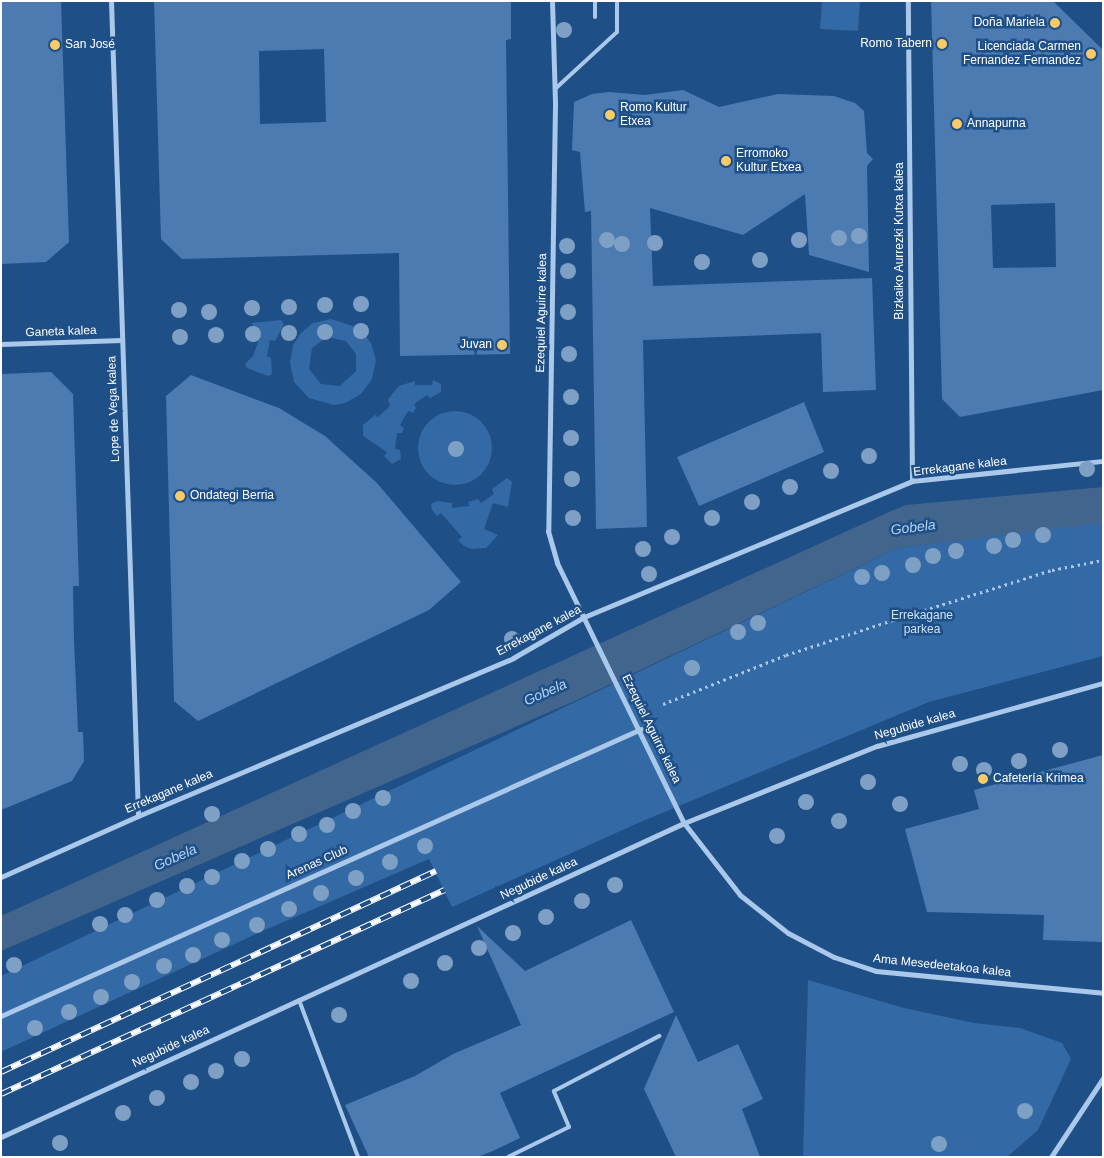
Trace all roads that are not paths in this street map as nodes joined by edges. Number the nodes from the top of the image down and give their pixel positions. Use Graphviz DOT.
graph roads {
  1 [pos="111,1"];
  2 [pos="552,1"];
  3 [pos="595,1"];
  4 [pos="617,1"];
  5 [pos="908,1"];
  6 [pos="595,17"];
  7 [pos="555,89"];
  8 [pos="122,340"];
  9 [pos="1,344"];
  10 [pos="1103,461"];
  11 [pos="912,481"];
  12 [pos="584,617"];
  13 [pos="1103,683"];
  14 [pos="641,729"];
  15 [pos="138,816"];
  16 [pos="684,823"];
  17 [pos="1,877"];
  18 [pos="1103,993"];
  19 [pos="299,1000"];
  20 [pos="1,1016"];
  21 [pos="658,1036"];
  22 [pos="1103,1078"];
  23 [pos="1,1137"];
  24 [pos="358,1157"];
  25 [pos="508,1157"];
  26 [pos="1051,1157"];
  1 -- 8 [label="street, Lope de Vega kalea"];
  2 -- 7 [label="street, Ezequiel Aguirre kalea"];
  3 -- 6 [label="lane"];
  4 -- 7 [label="lane"];
  5 -- 11 [label="street, Bizkaiko Aurrezki Kutxa kalea"];
  7 -- 12 [label="street, Ezequiel Aguirre kalea"];
  8 -- 9 [label="street, Ganeta kalea"];
  8 -- 15 [label="street, Lope de Vega kalea"];
  10 -- 11 [label="street, Errekagane kalea"];
  11 -- 12 [label="street, Errekagane kalea"];
  12 -- 14 [label="street, Ezequiel Aguirre kalea"];
  12 -- 15 [label="street, Errekagane kalea"];
  13 -- 16 [label="street, Negubide kalea"];
  14 -- 16 [label="street, Ezequiel Aguirre kalea"];
  14 -- 20 [label="street, Arenas Club"];
  15 -- 17 [label="street, Errekagane kalea"];
  16 -- 18 [label="street, Ama Mesedeetakoa kalea"];
  16 -- 19 [label="street, Negubide kalea"];
  19 -- 23 [label="street, Negubide kalea"];
  19 -- 24 [label="lane"];
  21 -- 25 [label="lane"];
  22 -- 26 [label="street"];
}
